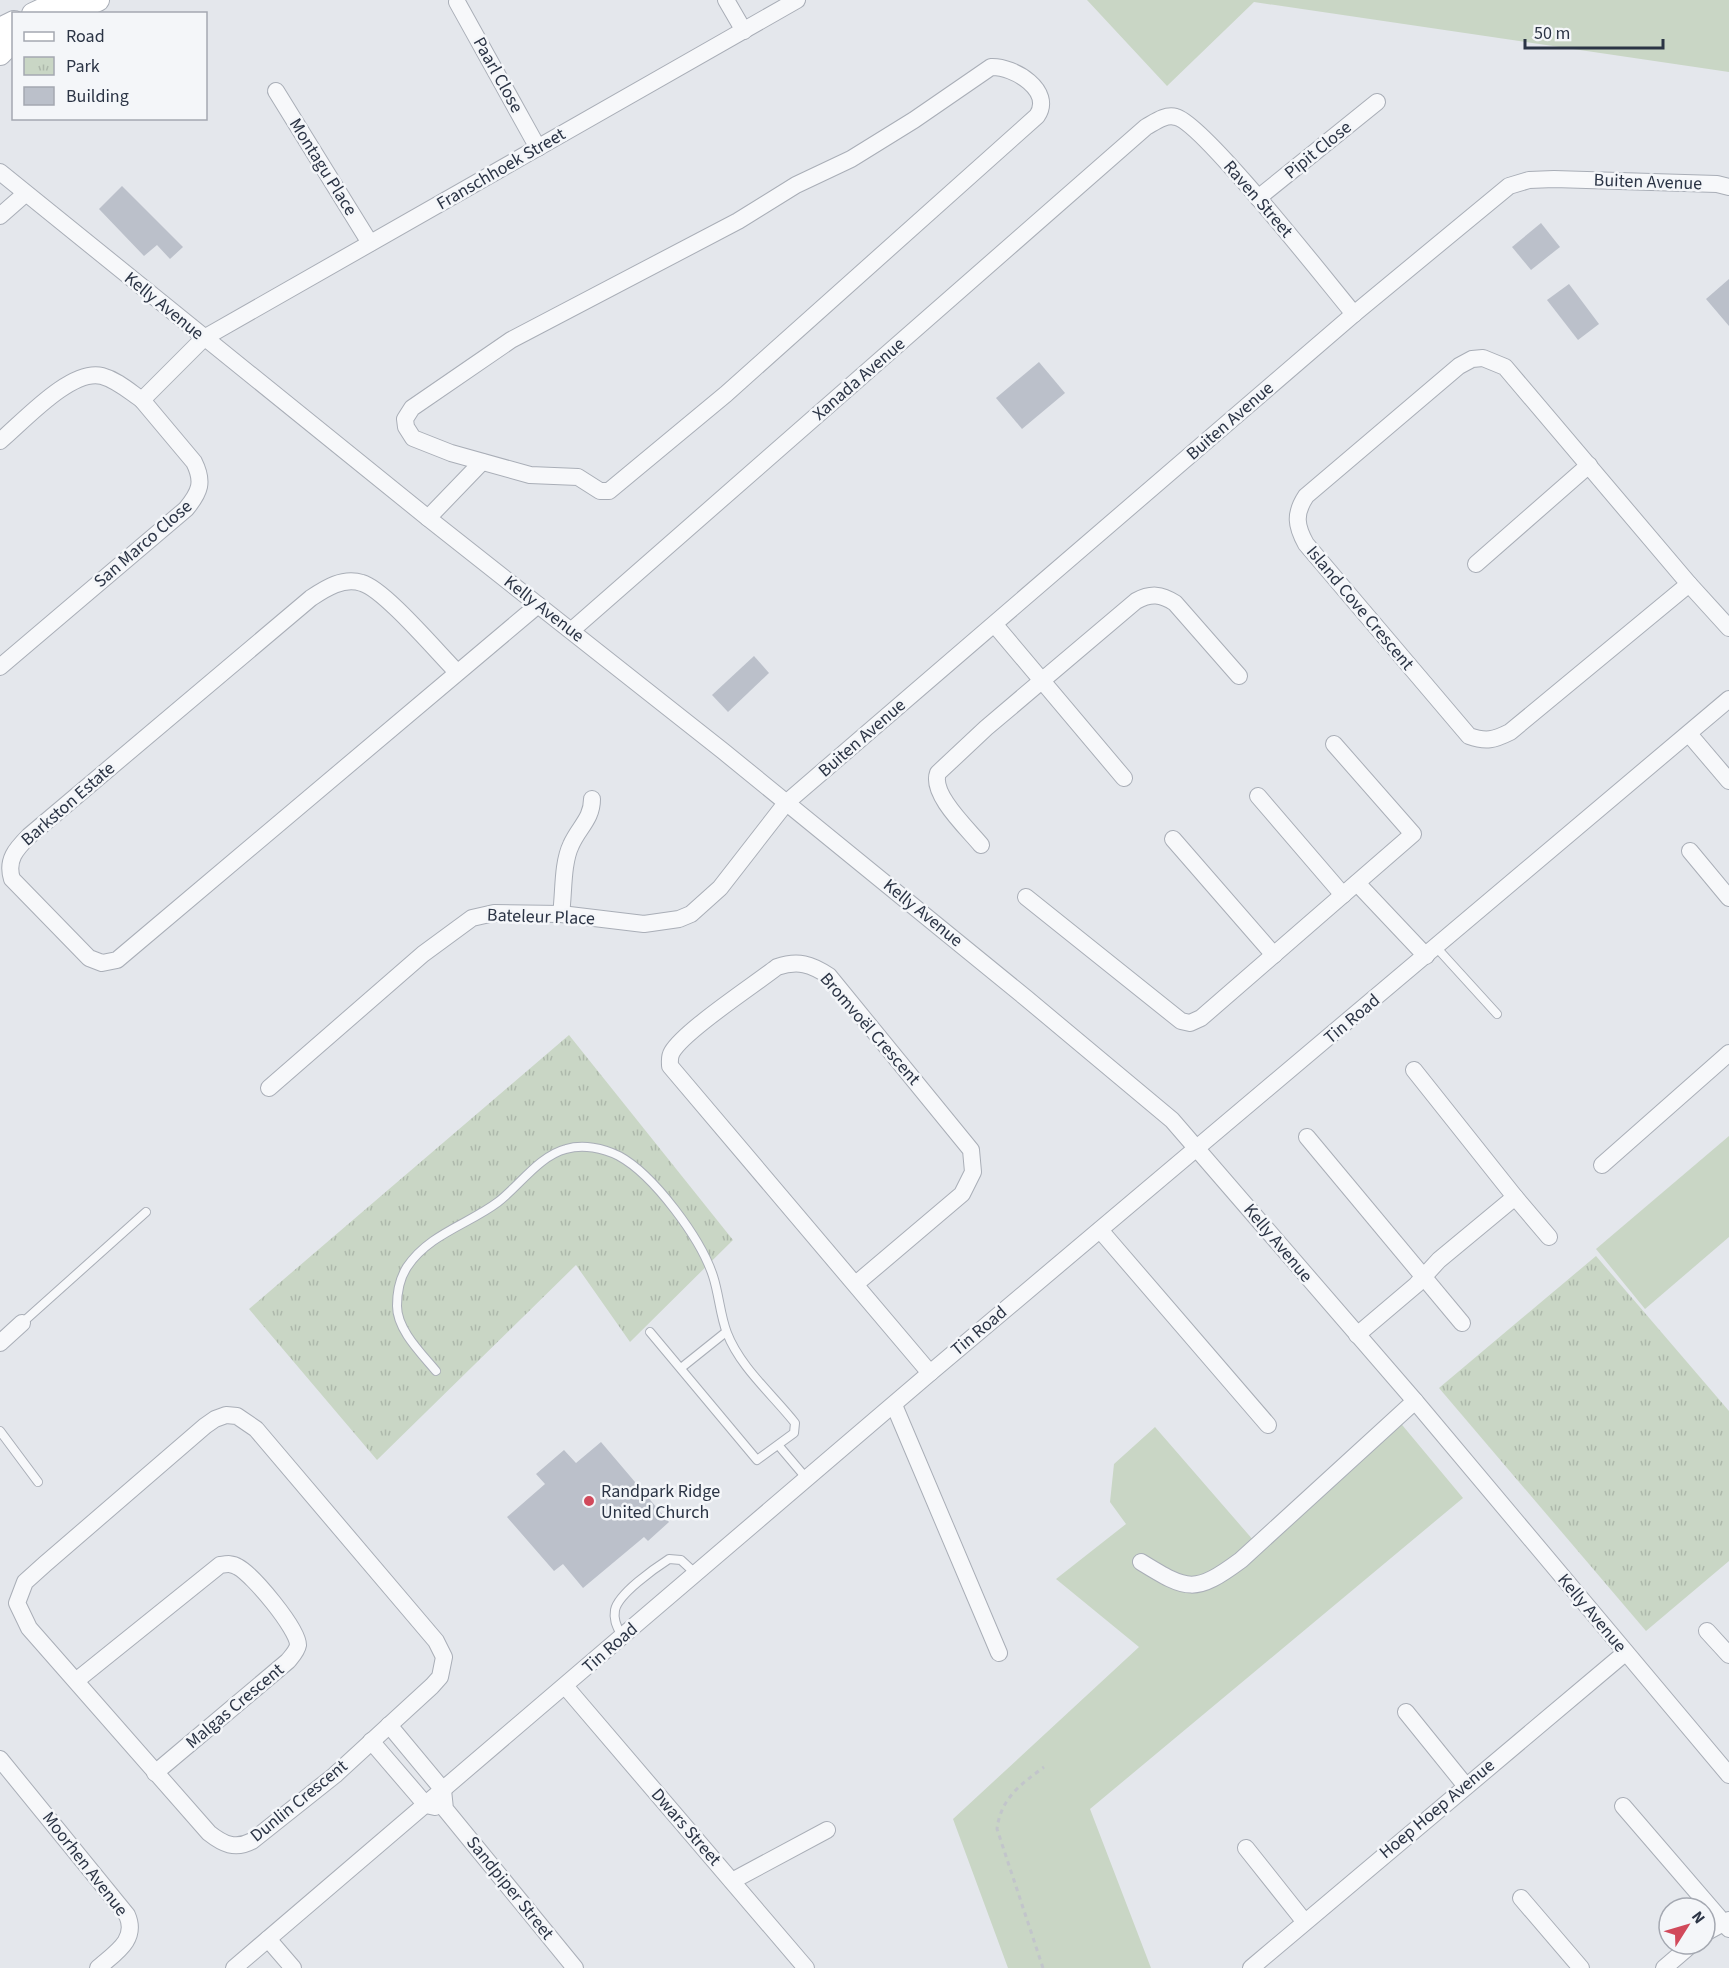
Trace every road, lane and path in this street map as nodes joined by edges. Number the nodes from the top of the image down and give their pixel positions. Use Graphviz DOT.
graph roads {
  1 [pos="63,0"];
  2 [pos="98,0"];
  3 [pos="726,0"];
  4 [pos="797,0"];
  5 [pos="457,2"];
  6 [pos="37,12"];
  7 [pos="71,12"];
  8 [pos="744,31"];
  9 [pos="12,40"];
  10 [pos="0,54"];
  11 [pos="276,91"];
  12 [pos="1377,102"];
  13 [pos="1146,127"];
  14 [pos="538,148"];
  15 [pos="0,172"];
  16 [pos="1729,187"];
  17 [pos="25,194"];
  18 [pos="1258,198"];
  19 [pos="0,216"];
  20 [pos="370,243"];
  21 [pos="1354,314"];
  22 [pos="204,338"];
  23 [pos="142,400"];
  24 [pos="0,441"];
  25 [pos="482,462"];
  26 [pos="1589,465"];
  27 [pos="428,518"];
  28 [pos="1476,564"];
  29 [pos="1689,584"];
  30 [pos="538,605"];
  31 [pos="995,625"];
  32 [pos="1729,628"];
  33 [pos="572,630"];
  34 [pos="0,667"];
  35 [pos="457,672"];
  36 [pos="1239,676"];
  37 [pos="1040,681"];
  38 [pos="1729,699"];
  39 [pos="1689,734"];
  40 [pos="1334,744"];
  41 [pos="1124,778"];
  42 [pos="1729,781"];
  43 [pos="1258,796"];
  44 [pos="592,799"];
  45 [pos="786,803"];
  46 [pos="1173,839"];
  47 [pos="981,845"];
  48 [pos="1690,851"];
  49 [pos="1357,883"];
  50 [pos="1343,895"];
  51 [pos="1026,897"];
  52 [pos="1729,898"];
  53 [pos="561,914"];
  54 [pos="1431,952"];
  55 [pos="1275,955"];
  56 [pos="1497,1014"];
  57 [pos="1729,1053"];
  58 [pos="1414,1070"];
  59 [pos="269,1088"];
  60 [pos="1307,1137"];
  61 [pos="1198,1148"];
  62 [pos="1602,1165"];
  63 [pos="1515,1197"];
  64 [pos="146,1212"];
  65 [pos="1100,1230"];
  66 [pos="1549,1237"];
  67 [pos="1423,1277"];
  68 [pos="857,1283"];
  69 [pos="22,1323"];
  70 [pos="1461,1323"];
  71 [pos="650,1332"];
  72 [pos="726,1332"];
  73 [pos="1357,1335"];
  74 [pos="0,1343"];
  75 [pos="681,1368"];
  76 [pos="436,1371"];
  77 [pos="930,1373"];
  78 [pos="1415,1401"];
  79 [pos="894,1405"];
  80 [pos="1268,1425"];
  81 [pos="0,1431"];
  82 [pos="779,1446"];
  83 [pos="807,1479"];
  84 [pos="38,1482"];
  85 [pos="1141,1562"];
  86 [pos="697,1574"];
  87 [pos="1707,1631"];
  88 [pos="622,1638"];
  89 [pos="999,1653"];
  90 [pos="1625,1653"];
  91 [pos="1729,1656"];
  92 [pos="77,1680"];
  93 [pos="566,1686"];
  94 [pos="1406,1712"];
  95 [pos="389,1725"];
  96 [pos="371,1741"];
  97 [pos="0,1759"];
  98 [pos="1044,1767"];
  99 [pos="155,1773"];
  100 [pos="1729,1775"];
  101 [pos="1465,1785"];
  102 [pos="443,1790"];
  103 [pos="426,1805"];
  104 [pos="1623,1806"];
  105 [pos="445,1809"];
  106 [pos="827,1830"];
  107 [pos="1246,1848"];
  108 [pos="732,1881"];
  109 [pos="1521,1898"];
  110 [pos="1304,1921"];
  111 [pos="1727,1924"];
  112 [pos="268,1939"];
  113 [pos="1678,1956"];
  114 [pos="98,1968"];
  115 [pos="234,1968"];
  116 [pos="293,1968"];
  117 [pos="575,1968"];
  118 [pos="806,1968"];
  119 [pos="1043,1968"];
  120 [pos="1251,1968"];
  121 [pos="1581,1968"];
  122 [pos="1664,1968"];
  1 -- 6 [label="street"];
  2 -- 7 [label="street"];
  3 -- 8 [label="street"];
  4 -- 8 [label="street, Franschhoek Street"];
  5 -- 14 [label="street, Paarl Close"];
  8 -- 14 [label="street, Franschhoek Street"];
  9 -- 10 [label="street"];
  11 -- 20 [label="street, Montagu Place"];
  12 -- 18 [label="street, Pipit Close"];
  13 -- 18 [label="street, Raven Street"];
  13 -- 33 [label="street, Xanada Avenue"];
  14 -- 20 [label="street, Franschhoek Street"];
  15 -- 17 [label="street, Kelly Avenue"];
  16 -- 21 [label="street, Buiten Avenue"];
  17 -- 19 [label="street"];
  17 -- 22 [label="street, Kelly Avenue"];
  18 -- 21 [label="street, Raven Street"];
  20 -- 22 [label="street, Franschhoek Street"];
  21 -- 31 [label="street, Buiten Avenue"];
  22 -- 23 [label="street"];
  22 -- 27 [label="street, Kelly Avenue"];
  23 -- 24 [label="street, San Marco Close"];
  23 -- 34 [label="street, San Marco Close"];
  25 -- 25 [label="street"];
  25 -- 27 [label="street"];
  26 -- 28 [label="street"];
  26 -- 29 [label="street, Island Cove Crescent"];
  26 -- 29 [label="street, Island Cove Crescent"];
  27 -- 30 [label="street, Kelly Avenue"];
  29 -- 32 [label="street, Island Cove Crescent"];
  30 -- 33 [label="street, Kelly Avenue"];
  30 -- 35 [label="street, Barkston Estate"];
  31 -- 37 [label="street"];
  31 -- 45 [label="street, Buiten Avenue"];
  33 -- 45 [label="street, Kelly Avenue"];
  35 -- 35 [label="street, Barkston Estate"];
  36 -- 37 [label="street"];
  37 -- 41 [label="street"];
  37 -- 47 [label="street"];
  38 -- 39 [label="street, Tin Road"];
  39 -- 42 [label="street"];
  39 -- 54 [label="street, Tin Road"];
  40 -- 49 [label="street"];
  43 -- 50 [label="street"];
  44 -- 53 [label="street"];
  45 -- 53 [label="street, Bateleur Place"];
  45 -- 61 [label="street, Kelly Avenue"];
  46 -- 55 [label="street"];
  48 -- 52 [label="street"];
  49 -- 50 [label="street"];
  49 -- 54 [label="street"];
  50 -- 55 [label="street"];
  51 -- 55 [label="street"];
  53 -- 59 [label="street, Bateleur Place"];
  54 -- 56 [label="lane"];
  54 -- 61 [label="street, Tin Road"];
  57 -- 62 [label="street"];
  58 -- 63 [label="street"];
  60 -- 67 [label="street"];
  61 -- 65 [label="street, Tin Road"];
  61 -- 73 [label="street, Kelly Avenue"];
  63 -- 66 [label="street"];
  63 -- 67 [label="street"];
  64 -- 69 [label="lane"];
  65 -- 77 [label="street, Tin Road"];
  65 -- 80 [label="street"];
  67 -- 70 [label="street"];
  67 -- 73 [label="street"];
  68 -- 68 [label="street, Bromvoël Crescent"];
  68 -- 77 [label="street, Bromvoël Crescent"];
  69 -- 74 [label="street"];
  71 -- 75 [label="lane"];
  72 -- 75 [label="lane"];
  72 -- 76 [label="lane"];
  72 -- 82 [label="lane"];
  73 -- 78 [label="street, Kelly Avenue"];
  75 -- 82 [label="lane"];
  77 -- 79 [label="street, Tin Road"];
  78 -- 85 [label="street"];
  78 -- 90 [label="street, Kelly Avenue"];
  79 -- 83 [label="street, Tin Road"];
  79 -- 89 [label="street"];
  81 -- 84 [label="lane"];
  82 -- 83 [label="lane"];
  83 -- 86 [label="street, Tin Road"];
  86 -- 88 [label="street, Tin Road"];
  86 -- 88 [label="lane"];
  87 -- 91 [label="street"];
  88 -- 93 [label="street, Tin Road"];
  90 -- 100 [label="street, Kelly Avenue"];
  90 -- 101 [label="street, Hoep Hoep Avenue"];
  92 -- 95 [label="street, Dunlin Crescent"];
  92 -- 99 [label="street, Dunlin Crescent"];
  92 -- 99 [label="street, Malgas Crescent"];
  93 -- 102 [label="street, Tin Road"];
  93 -- 108 [label="street, Dwars Street"];
  94 -- 101 [label="street"];
  95 -- 96 [label="street, Dunlin Crescent"];
  95 -- 102 [label="street"];
  96 -- 99 [label="street, Dunlin Crescent"];
  96 -- 103 [label="street"];
  97 -- 114 [label="street, Moorhen Avenue"];
  98 -- 119 [label="path"];
  101 -- 110 [label="street, Hoep Hoep Avenue"];
  102 -- 103 [label="street, Tin Road"];
  102 -- 105 [label="street"];
  103 -- 105 [label="street"];
  103 -- 112 [label="street, Tin Road"];
  104 -- 111 [label="street"];
  105 -- 117 [label="street, Sandpiper Street"];
  106 -- 108 [label="street"];
  107 -- 110 [label="street"];
  108 -- 118 [label="street, Dwars Street"];
  109 -- 121 [label="street"];
  110 -- 120 [label="street, Hoep Hoep Avenue"];
  112 -- 115 [label="street, Tin Road"];
  112 -- 116 [label="street"];
  113 -- 122 [label="street"];
}
